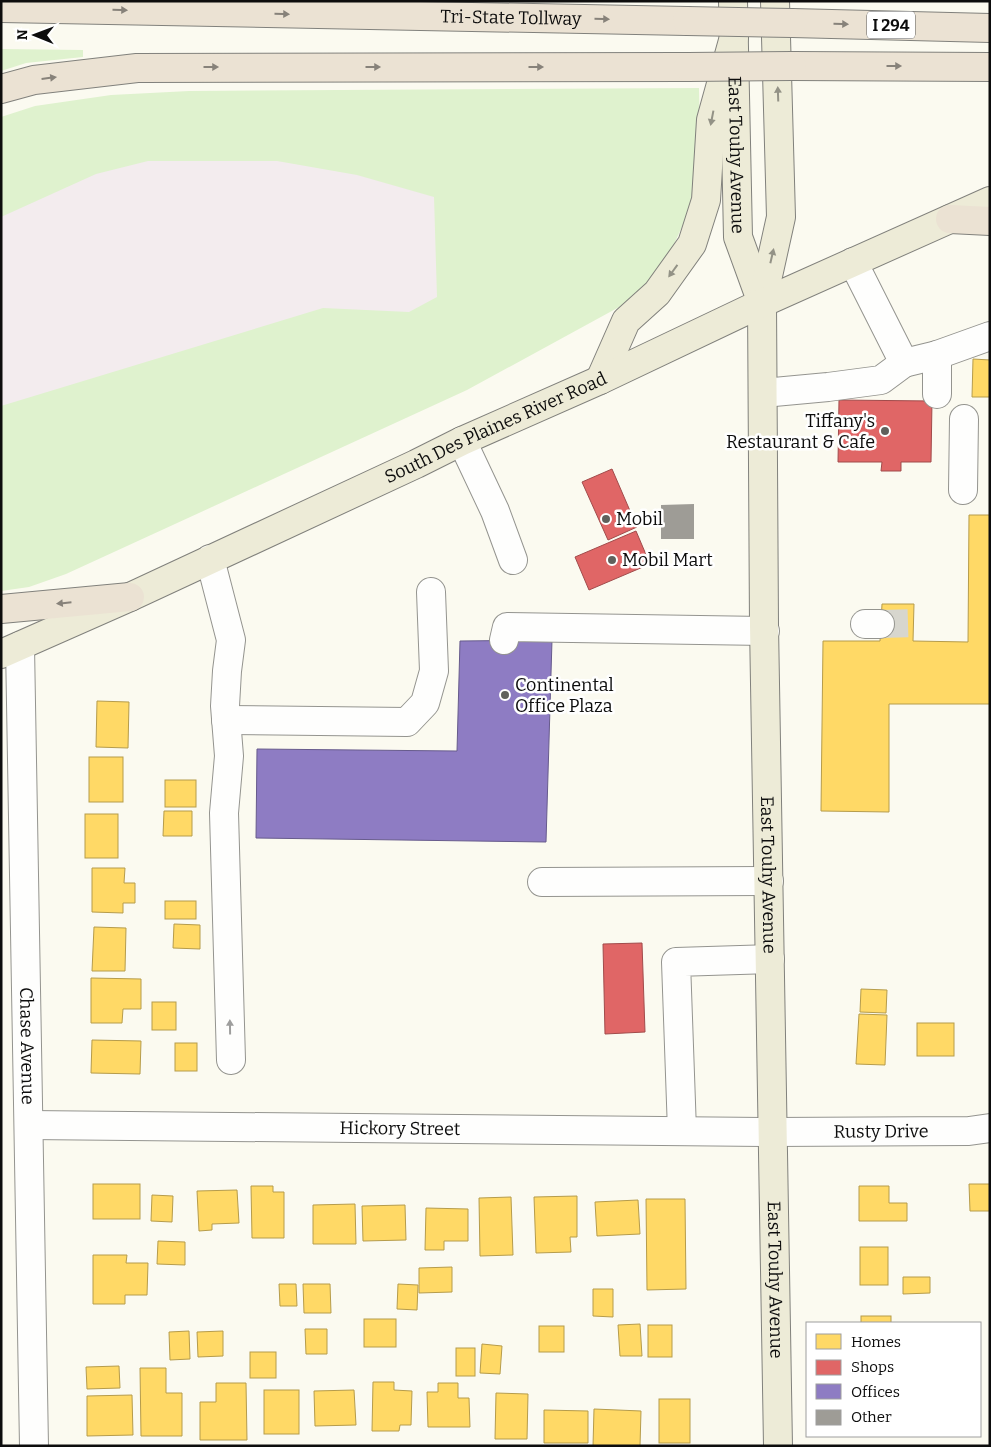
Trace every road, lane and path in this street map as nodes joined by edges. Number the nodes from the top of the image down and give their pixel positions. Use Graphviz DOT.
graph roads {
  1 [pos="733,1"];
  2 [pos="775,1"];
  3 [pos="1,8"];
  4 [pos="990,28"];
  5 [pos="734,37"];
  6 [pos="990,67"];
  7 [pos="1,89"];
  8 [pos="990,201"];
  9 [pos="950,218"];
  10 [pos="990,221"];
  11 [pos="853,262"];
  12 [pos="762,303"];
  13 [pos="990,336"];
  14 [pos="936,354"];
  15 [pos="904,363"];
  16 [pos="600,380"];
  17 [pos="762,393"];
  18 [pos="938,394"];
  19 [pos="964,420"];
  20 [pos="462,440"];
  21 [pos="963,490"];
  22 [pos="210,559"];
  23 [pos="513,560"];
  24 [pos="431,592"];
  25 [pos="130,596"];
  26 [pos="1,608"];
  27 [pos="764,631"];
  28 [pos="504,640"];
  29 [pos="11,650"];
  30 [pos="226,720"];
  31 [pos="769,881"];
  32 [pos="542,882"];
  33 [pos="770,959"];
  34 [pos="231,1060"];
  35 [pos="29,1125"];
  36 [pos="990,1128"];
  37 [pos="682,1131"];
  38 [pos="772,1132"];
  39 [pos="34,1446"];
  40 [pos="778,1446"];
  1 -- 5 [label="main road, East Touhy Avenue"];
  12 -- 2 [label="main road, East Touhy Avenue, one-way"];
  3 -- 4 [label="highway, Tri-State Tollway / I 294, one-way, bridge"];
  5 -- 12 [label="main road, East Touhy Avenue"];
  5 -- 16 [label="main road, one-way"];
  7 -- 6 [label="highway, one-way, bridge"];
  8 -- 9 [label="main road, South Des Plaines River Road"];
  9 -- 10 [label="highway"];
  9 -- 11 [label="main road, South Des Plaines River Road"];
  11 -- 12 [label="main road, South Des Plaines River Road"];
  11 -- 15 [label="street"];
  12 -- 16 [label="main road, South Des Plaines River Road"];
  12 -- 17 [label="main road, East Touhy Avenue"];
  13 -- 14 [label="street"];
  14 -- 15 [label="street"];
  14 -- 18 [label="street"];
  15 -- 17 [label="street"];
  16 -- 20 [label="main road, South Des Plaines River Road"];
  17 -- 27 [label="main road, East Touhy Avenue"];
  19 -- 21 [label="street"];
  20 -- 22 [label="main road, South Des Plaines River Road"];
  20 -- 23 [label="street"];
  22 -- 25 [label="main road, South Des Plaines River Road"];
  22 -- 30 [label="street"];
  24 -- 30 [label="street"];
  25 -- 26 [label="highway, one-way"];
  25 -- 29 [label="main road, South Des Plaines River Road"];
  27 -- 28 [label="street"];
  27 -- 31 [label="main road, East Touhy Avenue"];
  29 -- 35 [label="street, Chase Avenue"];
  34 -- 30 [label="street, one-way"];
  31 -- 32 [label="street"];
  31 -- 33 [label="main road, East Touhy Avenue"];
  33 -- 37 [label="street"];
  33 -- 38 [label="main road, East Touhy Avenue"];
  35 -- 37 [label="street, Hickory Street"];
  35 -- 39 [label="street, Chase Avenue"];
  36 -- 38 [label="street, Rusty Drive"];
  37 -- 38 [label="street, Hickory Street"];
  38 -- 40 [label="main road, East Touhy Avenue"];
}
